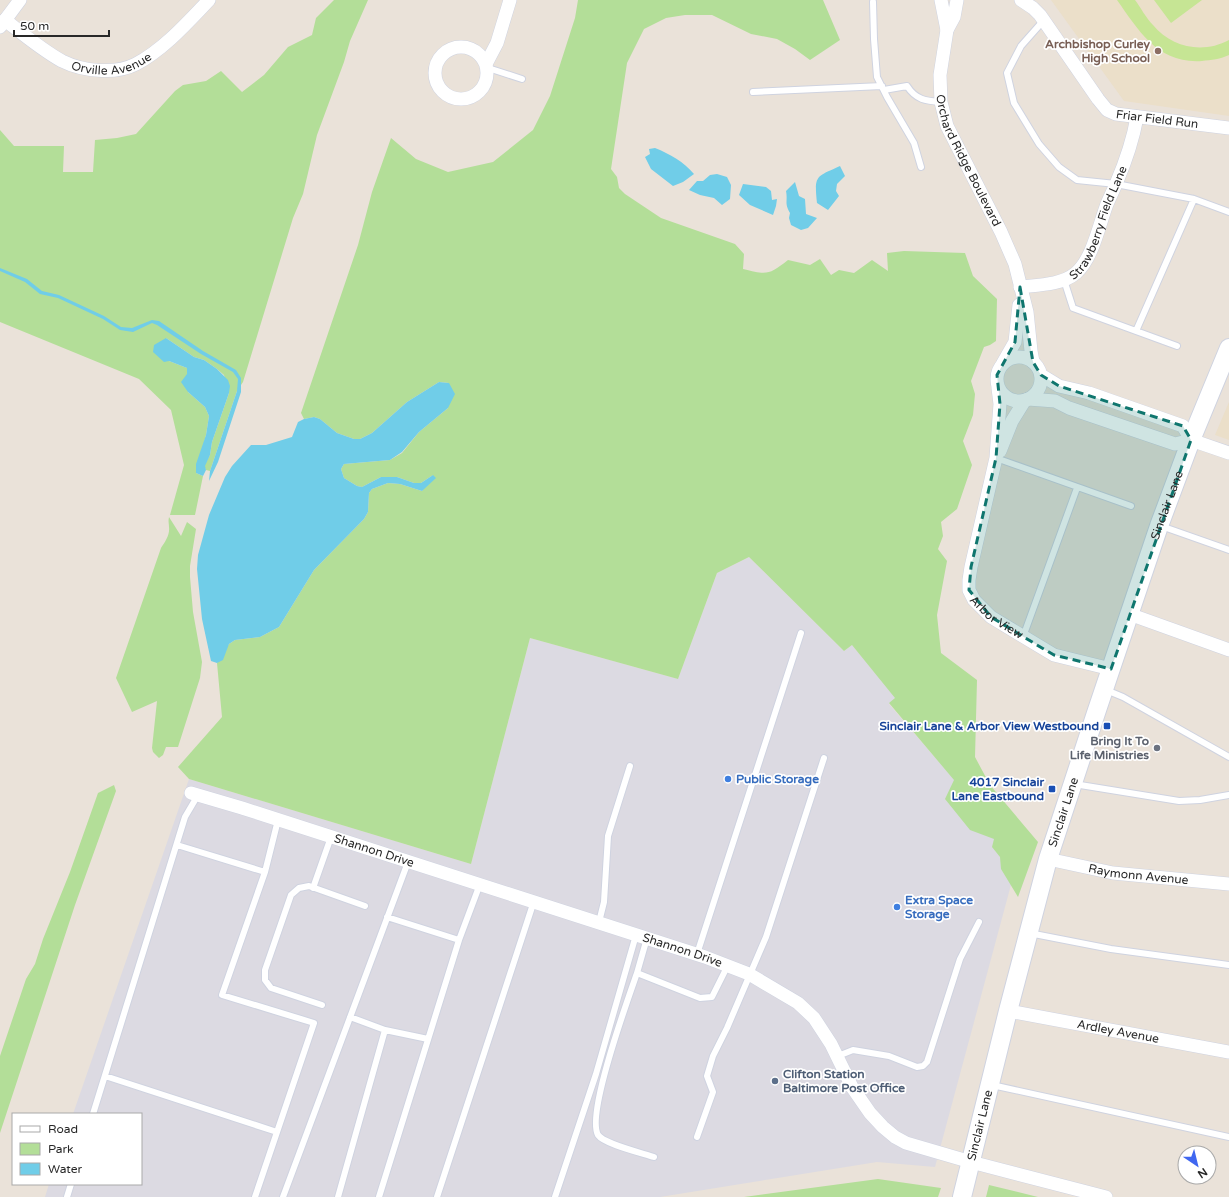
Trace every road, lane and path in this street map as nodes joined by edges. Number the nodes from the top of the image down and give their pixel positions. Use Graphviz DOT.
graph roads {
  1 [pos="20,0"];
  2 [pos="209,0"];
  3 [pos="510,0"];
  4 [pos="941,0"];
  5 [pos="958,0"];
  6 [pos="1021,0"];
  7 [pos="873,2"];
  8 [pos="1044,20"];
  9 [pos="2,24"];
  10 [pos="947,30"];
  11 [pos="487,66"];
  12 [pos="522,79"];
  13 [pos="883,88"];
  14 [pos="753,92"];
  15 [pos="941,102"];
  16 [pos="1137,117"];
  17 [pos="1229,128"];
  18 [pos="921,167"];
  19 [pos="1116,184"];
  20 [pos="1194,199"];
  21 [pos="1229,212"];
  22 [pos="1064,280"];
  23 [pos="1020,287"];
  24 [pos="1136,331"];
  25 [pos="1177,346"];
  26 [pos="1229,348"];
  27 [pos="1033,362"];
  28 [pos="1003,363"];
  29 [pos="1041,375"];
  30 [pos="998,388"];
  31 [pos="1027,399"];
  32 [pos="1191,440"];
  33 [pos="1229,453"];
  34 [pos="996,458"];
  35 [pos="1077,488"];
  36 [pos="1131,506"];
  37 [pos="1159,526"];
  38 [pos="1229,550"];
  39 [pos="1129,614"];
  40 [pos="801,633"];
  41 [pos="1023,637"];
  42 [pos="1229,650"];
  43 [pos="1111,669"];
  44 [pos="1104,689"];
  45 [pos="1229,757"];
  46 [pos="824,758"];
  47 [pos="630,766"];
  48 [pos="1072,784"];
  49 [pos="195,794"];
  50 [pos="1229,795"];
  51 [pos="278,820"];
  52 [pos="331,837"];
  53 [pos="177,845"];
  54 [pos="1048,859"];
  55 [pos="408,862"];
  56 [pos="265,872"];
  57 [pos="480,884"];
  58 [pos="1229,884"];
  59 [pos="314,888"];
  60 [pos="534,901"];
  61 [pos="365,906"];
  62 [pos="387,917"];
  63 [pos="599,922"];
  64 [pos="979,922"];
  65 [pos="1029,933"];
  66 [pos="642,936"];
  67 [pos="459,940"];
  68 [pos="697,954"];
  69 [pos="728,965"];
  70 [pos="1229,965"];
  71 [pos="637,973"];
  72 [pos="749,974"];
  73 [pos="322,1005"];
  74 [pos="1008,1011"];
  75 [pos="350,1017"];
  76 [pos="385,1030"];
  77 [pos="428,1039"];
  78 [pos="1229,1052"];
  79 [pos="838,1056"];
  80 [pos="105,1076"];
  81 [pos="991,1085"];
  82 [pos="93,1113"];
  83 [pos="277,1132"];
  84 [pos="697,1137"];
  85 [pos="1229,1137"];
  86 [pos="654,1157"];
  87 [pos="971,1162"];
  88 [pos="71,1185"];
  89 [pos="67,1197"];
  90 [pos="255,1197"];
  91 [pos="283,1197"];
  92 [pos="338,1197"];
  93 [pos="378,1197"];
  94 [pos="436,1197"];
  95 [pos="555,1197"];
  96 [pos="962,1197"];
  97 [pos="1106,1197"];
  1 -- 9 [label="street"];
  2 -- 9 [label="street, Orville Avenue"];
  3 -- 11 [label="street"];
  4 -- 10 [label="street, Orchard Ridge Boulevard"];
  5 -- 10 [label="street, Orchard Ridge Boulevard"];
  6 -- 8 [label="street, Friar Field Run"];
  7 -- 13 [label="lane"];
  8 -- 16 [label="street, Friar Field Run"];
  8 -- 19 [label="lane"];
  10 -- 15 [label="street, Orchard Ridge Boulevard"];
  11 -- 12 [label="lane"];
  13 -- 14 [label="lane"];
  13 -- 15 [label="lane"];
  13 -- 18 [label="lane"];
  15 -- 23 [label="street, Orchard Ridge Boulevard"];
  16 -- 17 [label="street, Friar Field Run"];
  16 -- 19 [label="street, Strawberry Field Lane"];
  19 -- 20 [label="lane"];
  19 -- 22 [label="street, Strawberry Field Lane"];
  20 -- 21 [label="lane"];
  20 -- 24 [label="lane"];
  22 -- 23 [label="street, Strawberry Field Lane"];
  22 -- 24 [label="lane"];
  23 -- 27 [label="street, Orchard Ridge Boulevard"];
  23 -- 28 [label="street, Orchard Ridge Boulevard"];
  24 -- 25 [label="lane"];
  26 -- 32 [label="main road, Sinclair Lane"];
  27 -- 28 [label="street"];
  27 -- 29 [label="street, Orchard Ridge Boulevard"];
  28 -- 30 [label="street, Orchard Ridge Boulevard"];
  29 -- 31 [label="street"];
  29 -- 32 [label="street, Orchard Ridge Boulevard"];
  30 -- 31 [label="street"];
  30 -- 34 [label="street, Arbor View"];
  31 -- 32 [label="street"];
  31 -- 34 [label="street, Arbor View"];
  32 -- 33 [label="street"];
  32 -- 37 [label="main road, Sinclair Lane"];
  34 -- 35 [label="lane"];
  34 -- 41 [label="street, Arbor View"];
  35 -- 36 [label="lane"];
  35 -- 41 [label="lane"];
  37 -- 38 [label="lane"];
  37 -- 39 [label="main road, Sinclair Lane"];
  39 -- 42 [label="street"];
  39 -- 43 [label="main road, Sinclair Lane"];
  40 -- 68 [label="lane"];
  41 -- 43 [label="street, Arbor View"];
  43 -- 44 [label="main road, Sinclair Lane"];
  44 -- 45 [label="lane"];
  44 -- 48 [label="main road, Sinclair Lane"];
  46 -- 72 [label="lane"];
  47 -- 63 [label="lane"];
  48 -- 50 [label="lane"];
  48 -- 54 [label="main road, Sinclair Lane"];
  49 -- 51 [label="street, Shannon Drive"];
  49 -- 53 [label="lane"];
  51 -- 52 [label="street, Shannon Drive"];
  51 -- 56 [label="lane"];
  52 -- 55 [label="street, Shannon Drive"];
  52 -- 59 [label="lane"];
  53 -- 56 [label="lane"];
  53 -- 80 [label="lane"];
  54 -- 58 [label="street, Raymonn Avenue"];
  54 -- 65 [label="main road, Sinclair Lane"];
  55 -- 57 [label="street, Shannon Drive"];
  55 -- 62 [label="lane"];
  56 -- 83 [label="lane"];
  57 -- 60 [label="street, Shannon Drive"];
  57 -- 67 [label="lane"];
  59 -- 61 [label="lane"];
  59 -- 73 [label="lane"];
  60 -- 63 [label="street, Shannon Drive"];
  60 -- 94 [label="lane"];
  62 -- 67 [label="lane"];
  62 -- 75 [label="lane"];
  63 -- 66 [label="street, Shannon Drive"];
  64 -- 79 [label="lane"];
  65 -- 70 [label="lane"];
  65 -- 74 [label="main road, Sinclair Lane"];
  66 -- 68 [label="street, Shannon Drive"];
  66 -- 71 [label="lane"];
  66 -- 95 [label="lane"];
  67 -- 77 [label="lane"];
  68 -- 69 [label="street, Shannon Drive"];
  69 -- 71 [label="lane"];
  69 -- 72 [label="street, Shannon Drive"];
  71 -- 86 [label="lane"];
  72 -- 79 [label="street, Shannon Drive"];
  72 -- 84 [label="lane"];
  74 -- 78 [label="street, Ardley Avenue"];
  74 -- 81 [label="main road, Sinclair Lane"];
  75 -- 76 [label="lane"];
  75 -- 91 [label="lane"];
  76 -- 77 [label="lane"];
  76 -- 92 [label="lane"];
  77 -- 93 [label="lane"];
  79 -- 87 [label="street, Shannon Drive"];
  80 -- 82 [label="lane"];
  80 -- 83 [label="lane"];
  81 -- 85 [label="lane"];
  81 -- 87 [label="main road, Sinclair Lane"];
  83 -- 90 [label="lane"];
  87 -- 96 [label="main road, Sinclair Lane"];
  87 -- 97 [label="street, Shannon Drive"];
  88 -- 89 [label="lane"];
}
